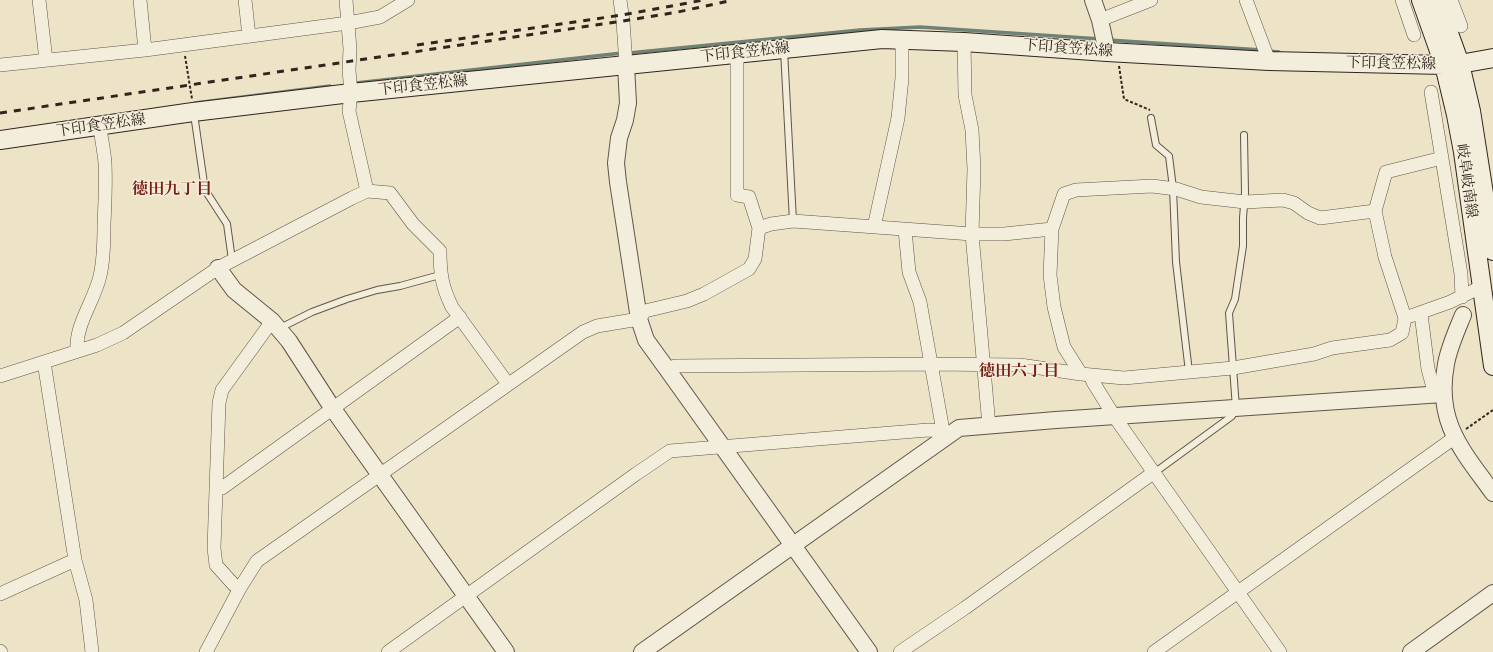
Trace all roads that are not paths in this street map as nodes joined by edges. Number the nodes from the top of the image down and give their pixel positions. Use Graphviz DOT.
graph roads {
  1 [pos="39,0"];
  2 [pos="140,0"];
  3 [pos="245,0"];
  4 [pos="346,0"];
  5 [pos="408,0"];
  6 [pos="619,0"];
  7 [pos="1093,0"];
  8 [pos="1151,0"];
  9 [pos="1246,0"];
  10 [pos="1402,0"];
  11 [pos="1420,0"];
  12 [pos="1437,0"];
  13 [pos="1451,0"];
  14 [pos="348,23"];
  15 [pos="1101,23"];
  16 [pos="1461,26"];
  17 [pos="1414,35"];
  18 [pos="249,36"];
  19 [pos="902,39"];
  20 [pos="964,42"];
  21 [pos="784,49"];
  22 [pos="145,50"];
  23 [pos="1110,51"];
  24 [pos="737,53"];
  25 [pos="1268,59"];
  26 [pos="46,60"];
  27 [pos="626,62"];
  28 [pos="1493,62"];
  29 [pos="0,65"];
  30 [pos="1452,65"];
  31 [pos="350,91"];
  32 [pos="1431,92"];
  33 [pos="193,112"];
  34 [pos="1151,118"];
  35 [pos="100,126"];
  36 [pos="1244,135"];
  37 [pos="0,140"];
  38 [pos="1442,158"];
  39 [pos="1173,188"];
  40 [pos="367,191"];
  41 [pos="1244,202"];
  42 [pos="1375,211"];
  43 [pos="793,221"];
  44 [pos="874,227"];
  45 [pos="759,228"];
  46 [pos="904,230"];
  47 [pos="1052,230"];
  48 [pos="972,234"];
  49 [pos="1493,251"];
  50 [pos="232,260"];
  51 [pos="218,268"];
  52 [pos="440,275"];
  53 [pos="1481,287"];
  54 [pos="1462,297"];
  55 [pos="1421,314"];
  56 [pos="1463,314"];
  57 [pos="460,318"];
  58 [pos="1406,318"];
  59 [pos="639,319"];
  60 [pos="276,324"];
  61 [pos="77,351"];
  62 [pos="44,362"];
  63 [pos="932,364"];
  64 [pos="984,365"];
  65 [pos="1493,366"];
  66 [pos="1233,368"];
  67 [pos="667,369"];
  68 [pos="1189,372"];
  69 [pos="1086,374"];
  70 [pos="0,376"];
  71 [pos="508,384"];
  72 [pos="1439,395"];
  73 [pos="1236,408"];
  74 [pos="333,409"];
  75 [pos="1114,416"];
  76 [pos="989,426"];
  77 [pos="944,433"];
  78 [pos="1454,438"];
  79 [pos="722,447"];
  80 [pos="1153,473"];
  81 [pos="380,475"];
  82 [pos="216,488"];
  83 [pos="1493,493"];
  84 [pos="792,545"];
  85 [pos="75,560"];
  86 [pos="240,588"];
  87 [pos="1238,593"];
  88 [pos="1493,593"];
  89 [pos="0,594"];
  90 [pos="466,597"];
  91 [pos="92,652"];
  92 [pos="206,652"];
  93 [pos="388,652"];
  94 [pos="506,652"];
  95 [pos="642,652"];
  96 [pos="869,652"];
  97 [pos="900,652"];
  98 [pos="1154,652"];
  99 [pos="1280,652"];
  100 [pos="1411,652"];
  1 -- 26 [label="street"];
  2 -- 22 [label="street"];
  3 -- 18 [label="street"];
  4 -- 14 [label="street"];
  5 -- 14 [label="street"];
  6 -- 27 [label="street"];
  7 -- 15 [label="street"];
  8 -- 15 [label="street"];
  9 -- 25 [label="street"];
  10 -- 17 [label="street"];
  11 -- 30 [label="main road, 岐阜岐南線"];
  12 -- 30 [label="main road, 岐阜岐南線"];
  13 -- 16 [label="street"];
  14 -- 18 [label="street"];
  14 -- 31 [label="street"];
  15 -- 23 [label="street"];
  18 -- 22 [label="street"];
  19 -- 20 [label="main road, 下印食笠松線"];
  19 -- 21 [label="main road, 下印食笠松線"];
  19 -- 44 [label="street"];
  20 -- 23 [label="main road, 下印食笠松線"];
  20 -- 48 [label="street"];
  21 -- 24 [label="main road, 下印食笠松線"];
  21 -- 43 [label="lane"];
  22 -- 26 [label="street"];
  23 -- 25 [label="main road, 下印食笠松線"];
  24 -- 27 [label="main road, 下印食笠松線"];
  24 -- 45 [label="street"];
  25 -- 30 [label="main road, 下印食笠松線"];
  26 -- 29 [label="street"];
  27 -- 31 [label="main road, 下印食笠松線"];
  27 -- 59 [label="street"];
  28 -- 30 [label="main road, 下印食笠松線"];
  30 -- 49 [label="main road, 岐阜岐南線"];
  30 -- 53 [label="main road, 岐阜岐南線"];
  31 -- 33 [label="main road, 下印食笠松線"];
  31 -- 40 [label="street"];
  32 -- 38 [label="street"];
  33 -- 35 [label="main road, 下印食笠松線"];
  33 -- 50 [label="lane"];
  34 -- 39 [label="lane"];
  35 -- 37 [label="main road, 下印食笠松線"];
  35 -- 61 [label="street"];
  36 -- 41 [label="lane"];
  38 -- 42 [label="street"];
  38 -- 54 [label="street"];
  39 -- 41 [label="street"];
  39 -- 47 [label="street"];
  39 -- 68 [label="lane"];
  40 -- 50 [label="street"];
  40 -- 52 [label="street"];
  41 -- 42 [label="street"];
  41 -- 66 [label="lane"];
  42 -- 58 [label="street"];
  43 -- 44 [label="street"];
  43 -- 45 [label="street"];
  44 -- 46 [label="street"];
  45 -- 59 [label="street"];
  46 -- 48 [label="street"];
  46 -- 63 [label="street"];
  47 -- 48 [label="street"];
  47 -- 69 [label="street"];
  48 -- 64 [label="street"];
  50 -- 51 [label="street"];
  51 -- 60 [label="street"];
  51 -- 61 [label="street"];
  52 -- 57 [label="street"];
  52 -- 60 [label="lane"];
  53 -- 54 [label="street"];
  53 -- 65 [label="main road, 岐阜岐南線"];
  54 -- 55 [label="street"];
  55 -- 58 [label="street"];
  55 -- 72 [label="street"];
  56 -- 72 [label="street"];
  57 -- 71 [label="street"];
  57 -- 74 [label="street"];
  58 -- 66 [label="street"];
  59 -- 67 [label="street"];
  59 -- 71 [label="street"];
  60 -- 74 [label="street"];
  60 -- 82 [label="street"];
  61 -- 62 [label="street"];
  62 -- 70 [label="street"];
  62 -- 85 [label="street"];
  63 -- 64 [label="street"];
  63 -- 67 [label="street"];
  63 -- 77 [label="street"];
  64 -- 69 [label="street"];
  64 -- 76 [label="street"];
  66 -- 68 [label="street"];
  66 -- 73 [label="lane"];
  67 -- 79 [label="street"];
  68 -- 69 [label="street"];
  69 -- 75 [label="street"];
  71 -- 81 [label="street"];
  72 -- 73 [label="street"];
  72 -- 78 [label="street"];
  73 -- 75 [label="street"];
  73 -- 80 [label="lane"];
  74 -- 81 [label="street"];
  74 -- 82 [label="street"];
  75 -- 76 [label="street"];
  75 -- 80 [label="street"];
  76 -- 77 [label="street"];
  77 -- 79 [label="street"];
  77 -- 84 [label="street"];
  78 -- 83 [label="street"];
  78 -- 87 [label="street"];
  79 -- 84 [label="street"];
  79 -- 90 [label="street"];
  80 -- 87 [label="street"];
  80 -- 97 [label="street"];
  81 -- 86 [label="street"];
  81 -- 90 [label="street"];
  82 -- 86 [label="street"];
  84 -- 95 [label="street"];
  84 -- 96 [label="street"];
  85 -- 89 [label="street"];
  85 -- 91 [label="street"];
  86 -- 92 [label="street"];
  87 -- 98 [label="street"];
  87 -- 99 [label="street"];
  88 -- 100 [label="street"];
  90 -- 93 [label="street"];
  90 -- 94 [label="street"];
}
